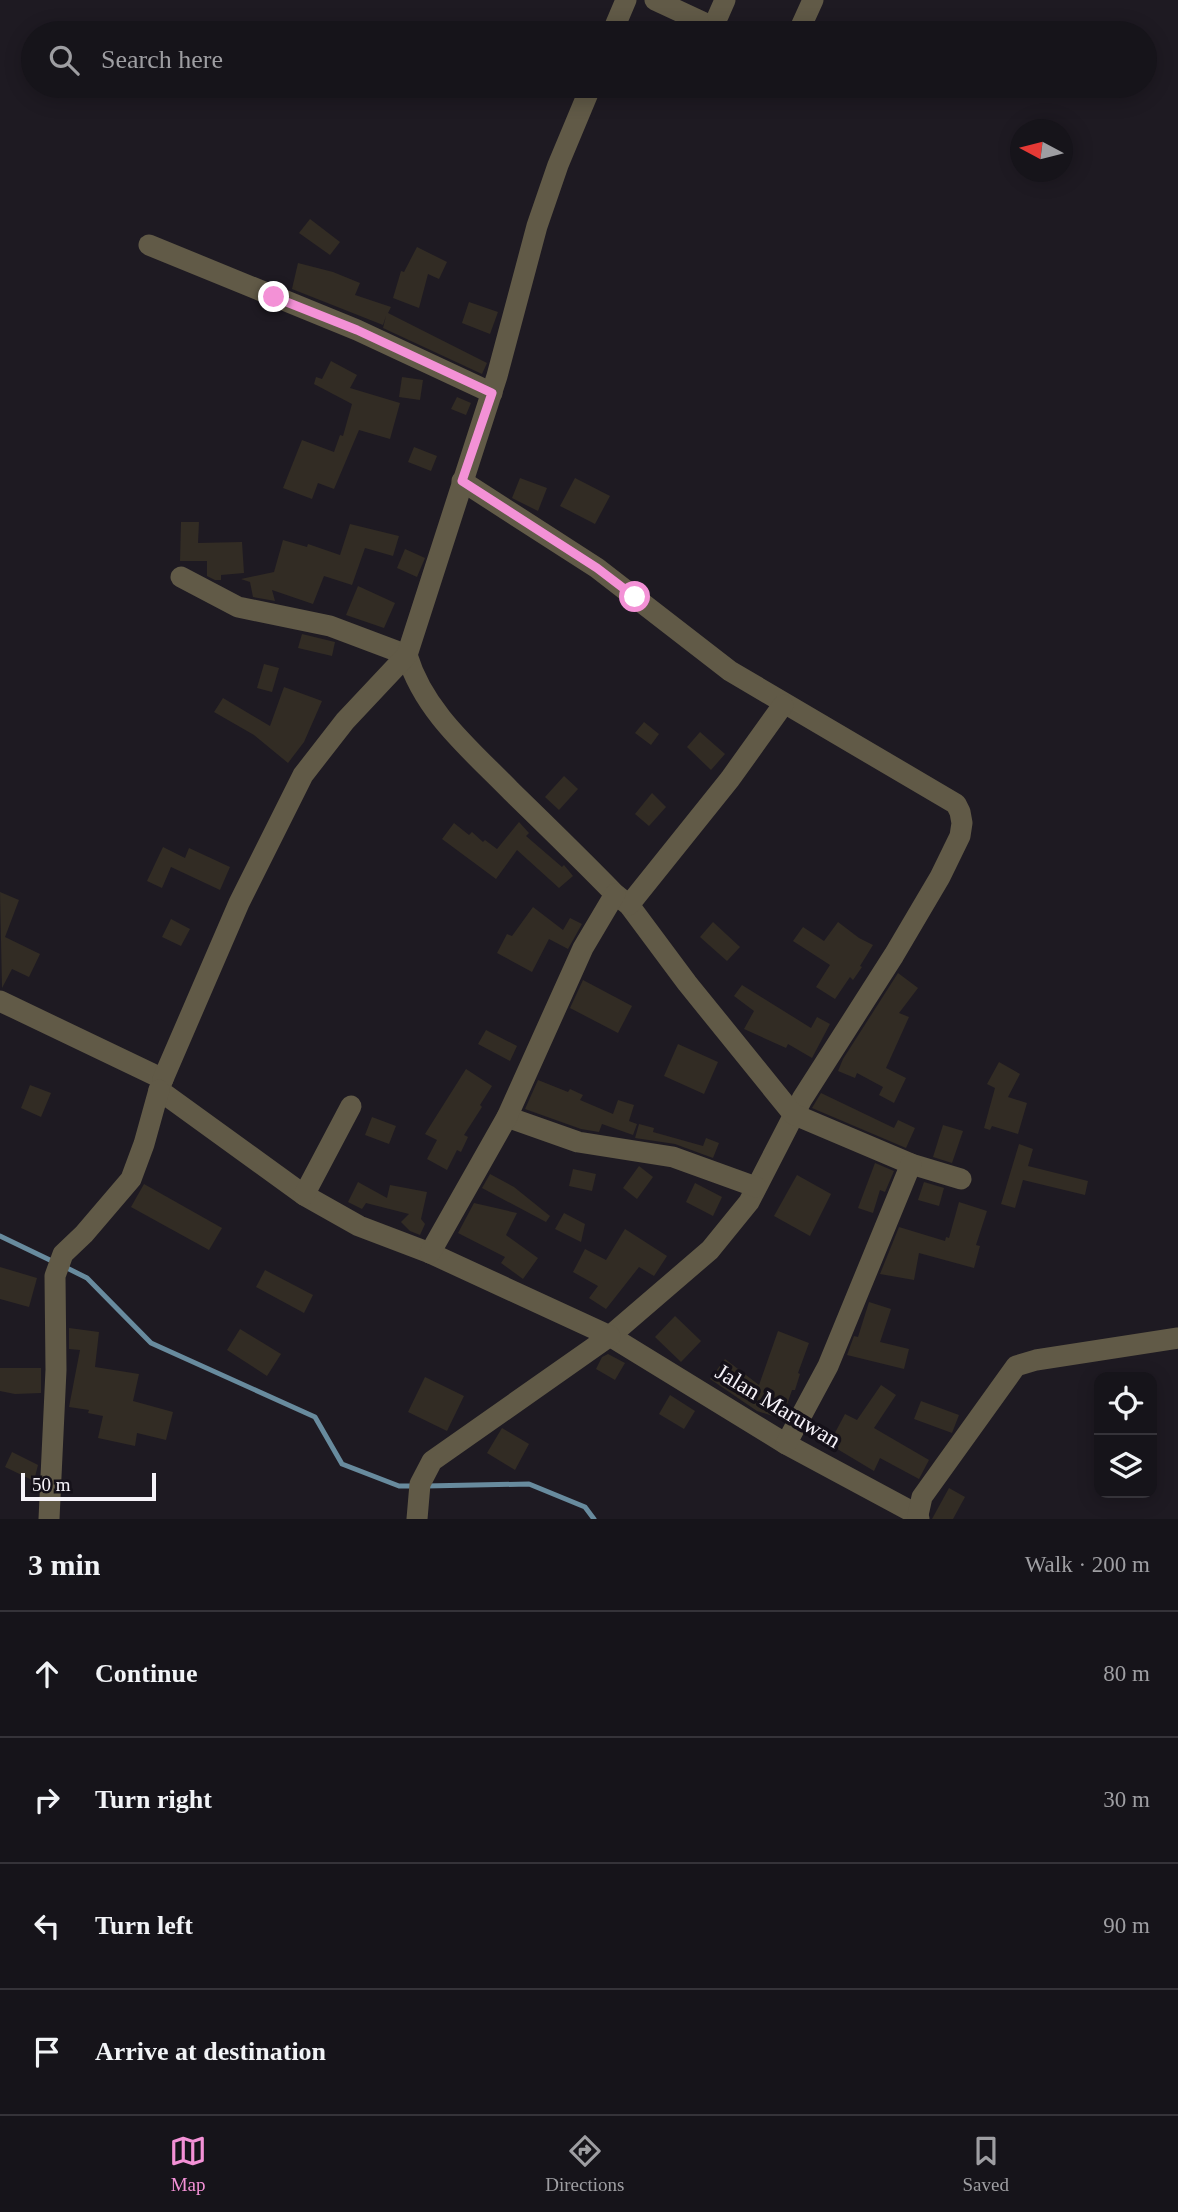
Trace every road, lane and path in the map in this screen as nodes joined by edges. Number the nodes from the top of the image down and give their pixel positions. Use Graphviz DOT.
graph roads {
  1 [pos="626,0"];
  2 [pos="655,0"];
  3 [pos="813,0"];
  4 [pos="723,16"];
  5 [pos="617,21"];
  6 [pos="803,21"];
  7 [pos="586,98"];
  8 [pos="149,245"];
  9 [pos="492,393"];
  10 [pos="462,481"];
  11 [pos="181,578"];
  12 [pos="407,655"];
  13 [pos="783,705"];
  14 [pos="622,899"];
  15 [pos="0,1001"];
  16 [pos="161,1084"];
  17 [pos="351,1106"];
  18 [pos="793,1114"];
  19 [pos="507,1117"];
  20 [pos="911,1164"];
  21 [pos="961,1180"];
  22 [pos="756,1186"];
  23 [pos="304,1195"];
  24 [pos="430,1253"];
  25 [pos="610,1336"];
  26 [pos="1178,1338"];
  27 [pos="786,1444"];
  28 [pos="918,1517"];
  29 [pos="49,1519"];
  30 [pos="417,1519"];
  1 -- 5 [label="street"];
  2 -- 4 [label="street"];
  3 -- 6 [label="street"];
  7 -- 9 [label="street"];
  8 -- 9 [label="street"];
  9 -- 10 [label="street"];
  10 -- 12 [label="street"];
  10 -- 13 [label="street"];
  11 -- 12 [label="street"];
  12 -- 14 [label="street"];
  12 -- 16 [label="street"];
  13 -- 14 [label="street"];
  13 -- 18 [label="street"];
  14 -- 18 [label="street"];
  14 -- 19 [label="street"];
  15 -- 16 [label="street, Jalan Maruwan"];
  16 -- 23 [label="street, Jalan Maruwan"];
  16 -- 29 [label="street"];
  17 -- 23 [label="street"];
  18 -- 20 [label="street"];
  18 -- 22 [label="street"];
  19 -- 22 [label="street"];
  19 -- 24 [label="street"];
  20 -- 21 [label="street"];
  20 -- 27 [label="street"];
  22 -- 25 [label="street"];
  23 -- 24 [label="street, Jalan Maruwan"];
  24 -- 25 [label="street, Jalan Maruwan"];
  25 -- 27 [label="street, Jalan Maruwan"];
  25 -- 30 [label="street"];
  26 -- 28 [label="street"];
  27 -- 28 [label="street, Jalan Maruwan"];
}
